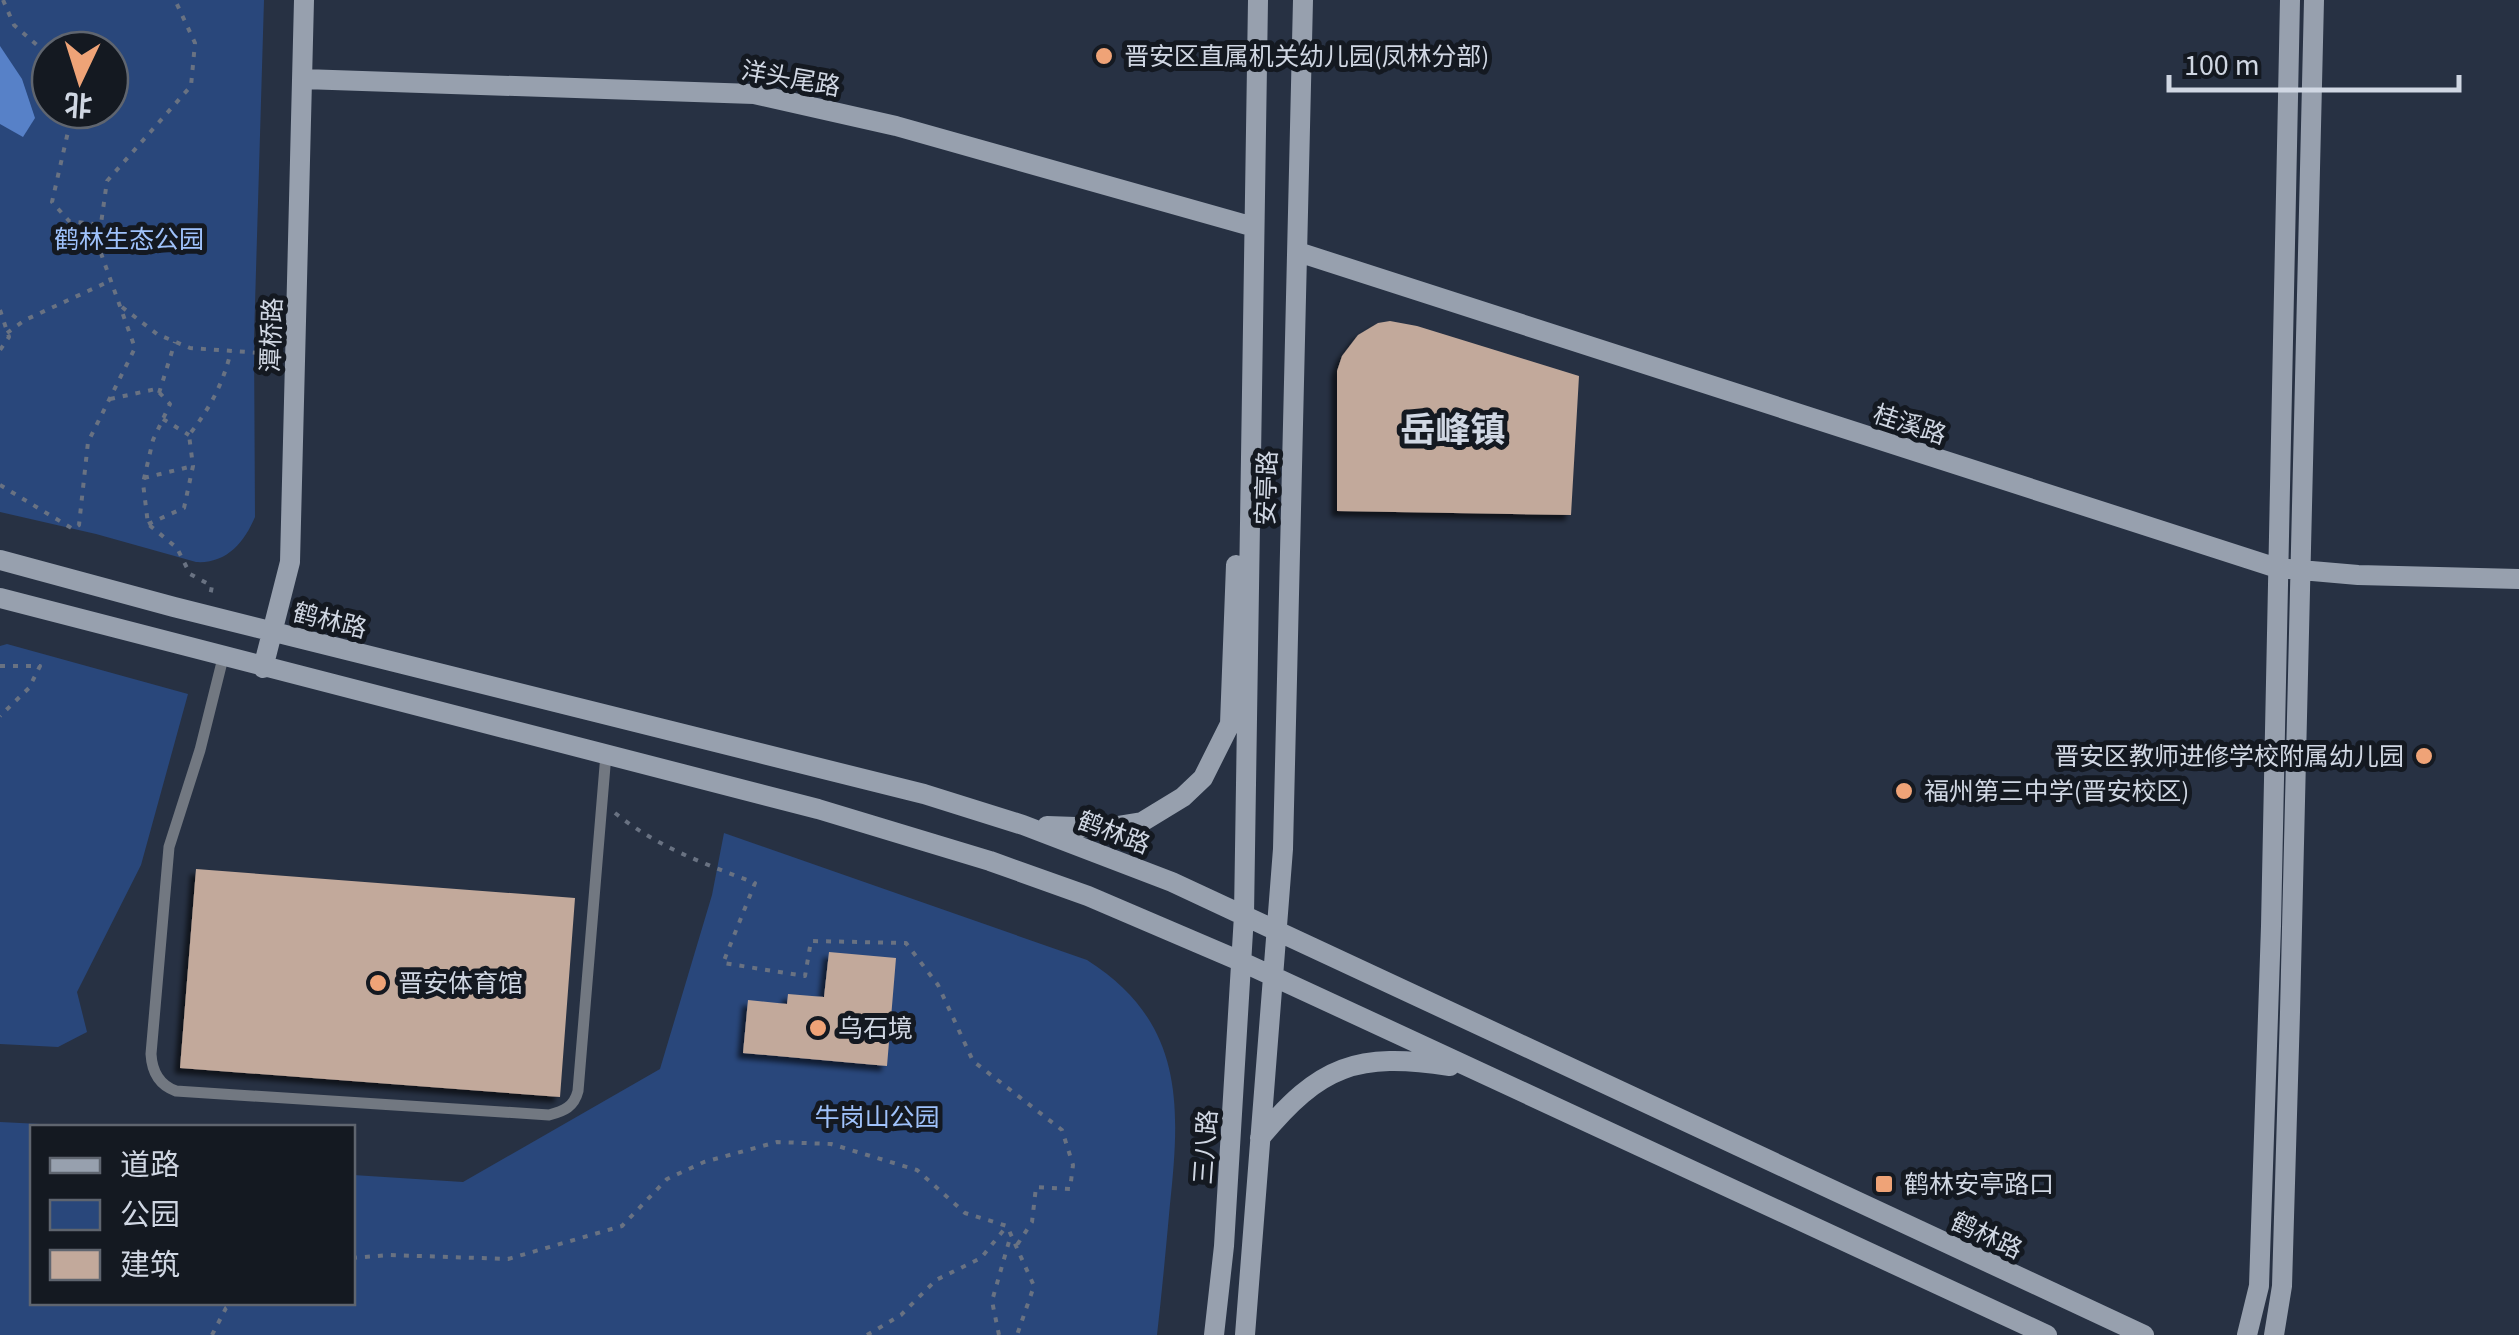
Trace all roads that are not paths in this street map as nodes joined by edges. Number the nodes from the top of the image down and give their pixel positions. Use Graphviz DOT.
graph roads {
  1 [pos="304,0"];
  2 [pos="1258,0"];
  3 [pos="1302,0"];
  4 [pos="2290,0"];
  5 [pos="2314,0"];
  6 [pos="304,79"];
  7 [pos="1254,227"];
  8 [pos="1298,252"];
  9 [pos="1250,511"];
  10 [pos="0,560"];
  11 [pos="2277,568"];
  12 [pos="2300,572"];
  13 [pos="2519,578"];
  14 [pos="0,598"];
  15 [pos="271,631"];
  16 [pos="222,658"];
  17 [pos="263,668"];
  18 [pos="606,754"];
  19 [pos="1023,826"];
  20 [pos="1244,915"];
  21 [pos="1276,932"];
  22 [pos="1240,962"];
  23 [pos="1272,977"];
  24 [pos="1472,1070"];
  25 [pos="1260,1138"];
  26 [pos="1214,1335"];
  27 [pos="1245,1335"];
  28 [pos="2047,1335"];
  29 [pos="2144,1335"];
  30 [pos="2247,1335"];
  31 [pos="2274,1335"];
  1 -- 6 [label="main road, 潭桥路"];
  2 -- 7 [label="main road, 安亭路"];
  3 -- 8 [label="main road, 安亭路"];
  4 -- 11 [label="main road"];
  5 -- 12 [label="main road"];
  6 -- 7 [label="main road, 洋头尾路"];
  6 -- 15 [label="main road, 潭桥路"];
  7 -- 9 [label="main road, 安亭路"];
  8 -- 11 [label="main road, 桂溪路"];
  8 -- 21 [label="main road, 安亭路"];
  9 -- 19 [label="main road"];
  9 -- 20 [label="main road, 安亭路"];
  10 -- 15 [label="main road, 鹤林路"];
  11 -- 12 [label="main road, 桂溪路"];
  11 -- 30 [label="main road"];
  12 -- 13 [label="main road, 桂溪路"];
  12 -- 31 [label="main road"];
  14 -- 16 [label="main road"];
  15 -- 17 [label="main road, 潭桥路"];
  15 -- 19 [label="main road, 鹤林路"];
  16 -- 17 [label="main road"];
  16 -- 18 [label="lane"];
  17 -- 18 [label="main road"];
  18 -- 22 [label="main road"];
  19 -- 20 [label="main road, 鹤林路"];
  20 -- 21 [label="main road, 鹤林路"];
  20 -- 22 [label="main road, 安亭路"];
  21 -- 23 [label="main road, 安亭路"];
  21 -- 29 [label="main road, 鹤林路"];
  22 -- 23 [label="main road"];
  22 -- 26 [label="main road, 三八路"];
  23 -- 24 [label="main road"];
  23 -- 25 [label="main road"];
  24 -- 25 [label="main road"];
  24 -- 28 [label="main road"];
  25 -- 27 [label="main road"];
}
